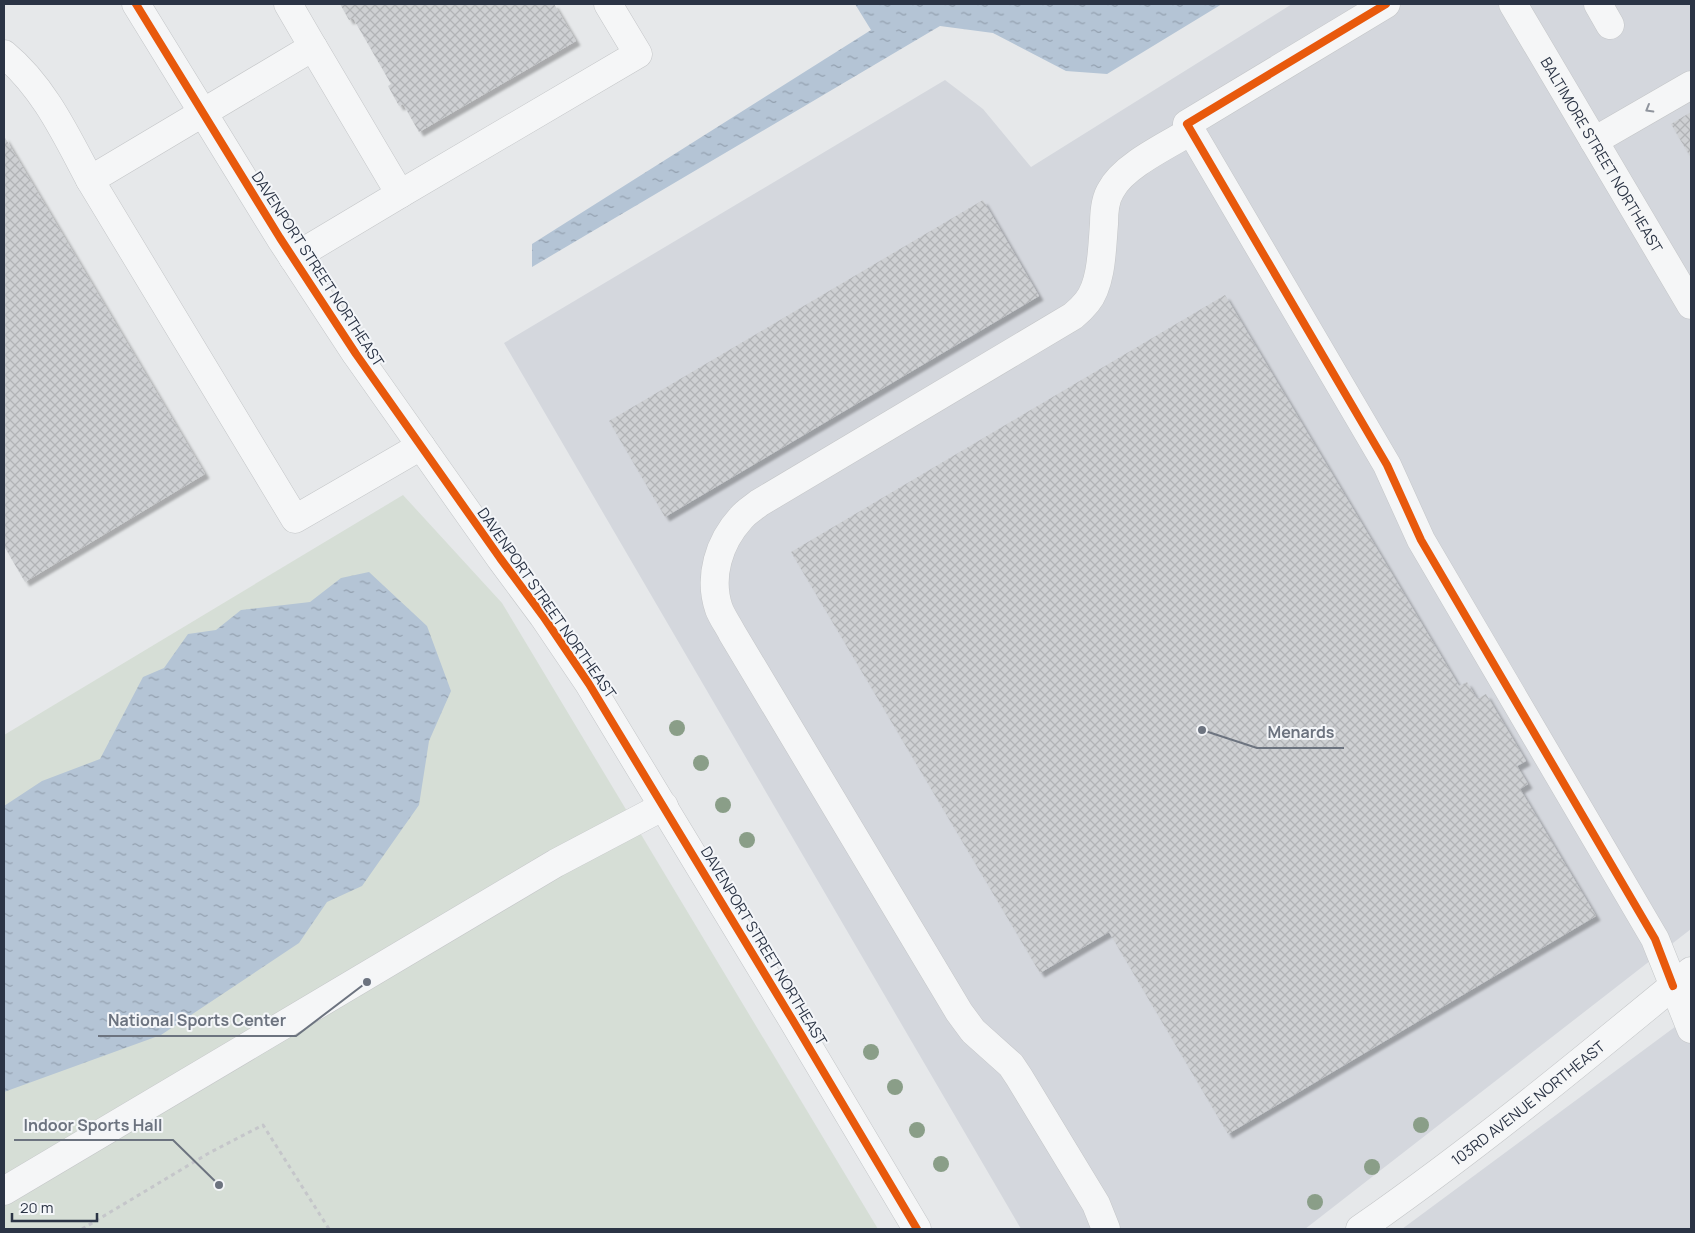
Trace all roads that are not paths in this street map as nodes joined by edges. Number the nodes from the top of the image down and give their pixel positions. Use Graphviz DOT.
graph roads {
  1 [pos="136,4"];
  2 [pos="288,4"];
  3 [pos="608,4"];
  4 [pos="1386,4"];
  5 [pos="1513,4"];
  6 [pos="313,47"];
  7 [pos="4,54"];
  8 [pos="1691,85"];
  9 [pos="202,114"];
  10 [pos="1191,131"];
  11 [pos="1594,141"];
  12 [pos="90,180"];
  13 [pos="400,194"];
  14 [pos="293,258"];
  15 [pos="1683,272"];
  16 [pos="1691,305"];
  17 [pos="421,446"];
  18 [pos="664,806"];
  19 [pos="1682,978"];
  20 [pos="1691,1029"];
  21 [pos="4,1191"];
  22 [pos="917,1229"];
  23 [pos="1106,1229"];
  24 [pos="1360,1229"];
  1 -- 9 [label="street, DAVENPORT STREET NORTHEAST"];
  2 -- 6 [label="street"];
  3 -- 13 [label="street"];
  4 -- 10 [label="street"];
  5 -- 11 [label="street, BALTIMORE STREET NORTHEAST"];
  6 -- 9 [label="street"];
  6 -- 13 [label="street"];
  7 -- 12 [label="street"];
  8 -- 11 [label="street, one-way"];
  9 -- 12 [label="street"];
  9 -- 14 [label="street, DAVENPORT STREET NORTHEAST"];
  10 -- 19 [label="street"];
  10 -- 23 [label="street"];
  11 -- 15 [label="street, BALTIMORE STREET NORTHEAST"];
  12 -- 17 [label="street"];
  13 -- 14 [label="street"];
  14 -- 17 [label="street, DAVENPORT STREET NORTHEAST"];
  15 -- 16 [label="street, BALTIMORE STREET NORTHEAST"];
  17 -- 18 [label="street, DAVENPORT STREET NORTHEAST"];
  18 -- 21 [label="street"];
  18 -- 22 [label="street, DAVENPORT STREET NORTHEAST"];
  19 -- 20 [label="street"];
  19 -- 24 [label="street, 103RD AVENUE NORTHEAST"];
}
